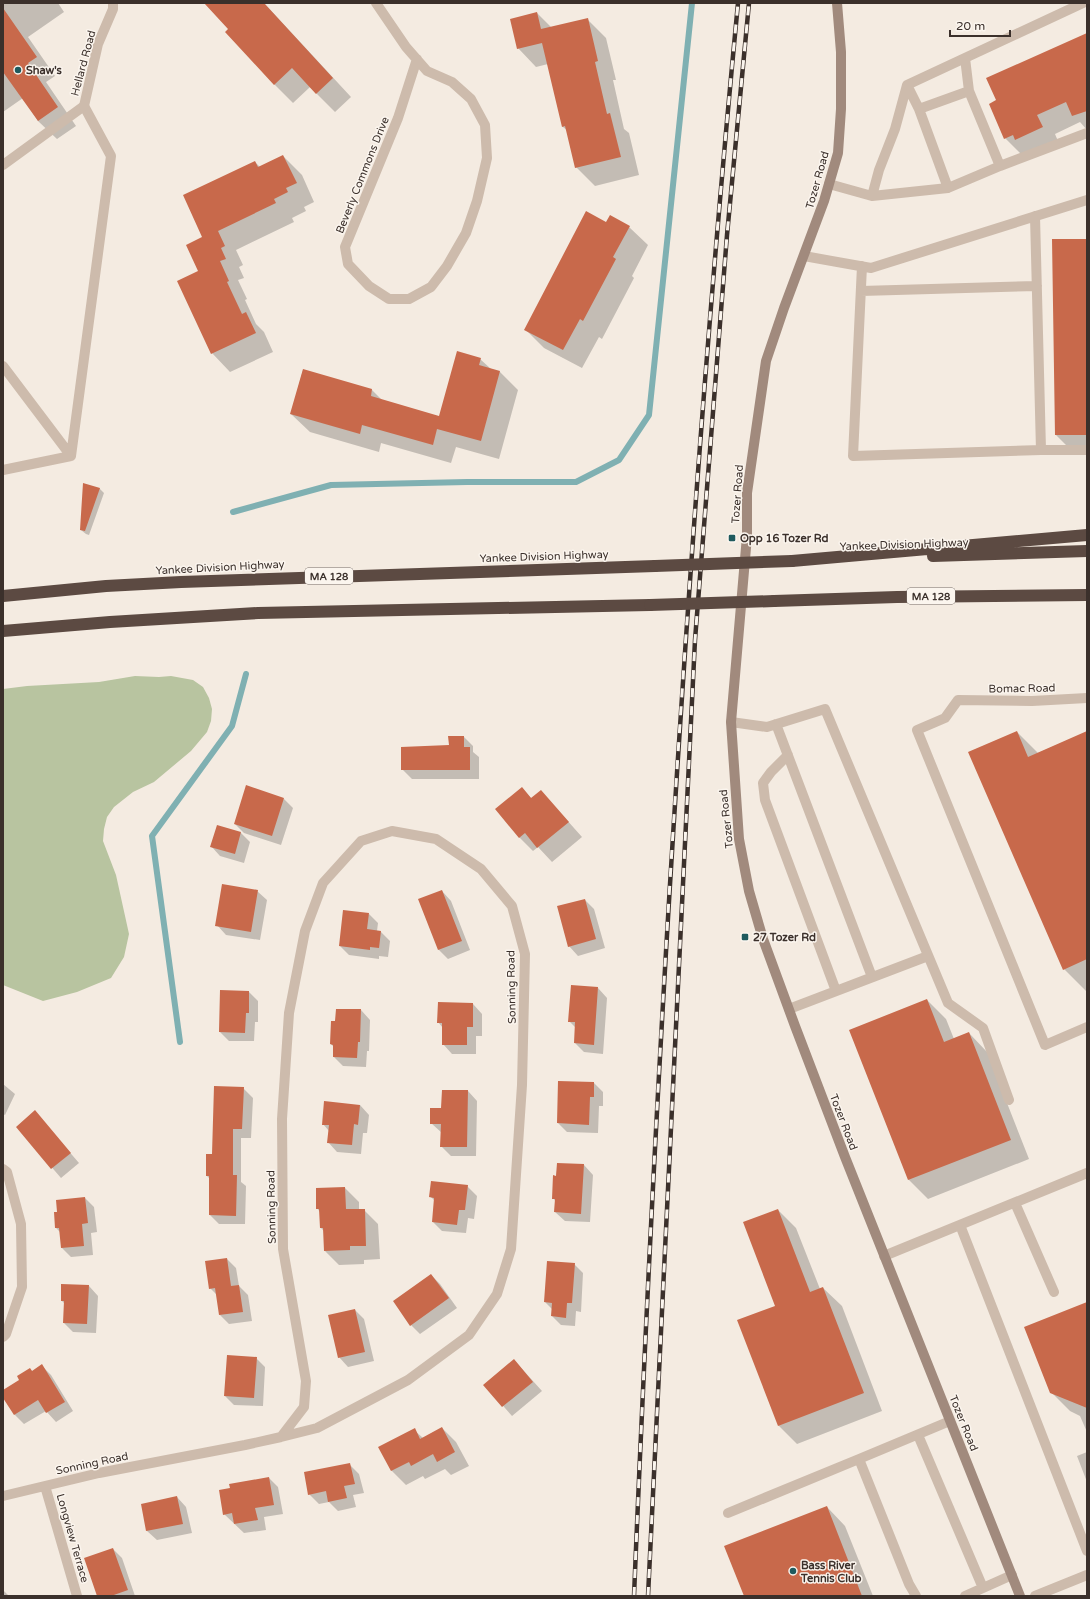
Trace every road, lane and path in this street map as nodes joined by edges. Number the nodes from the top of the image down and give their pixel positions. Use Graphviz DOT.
graph roads {
  1 [pos="113,3"];
  2 [pos="376,3"];
  3 [pos="837,3"];
  4 [pos="1083,3"];
  5 [pos="965,58"];
  6 [pos="416,59"];
  7 [pos="907,85"];
  8 [pos="970,91"];
  9 [pos="84,106"];
  10 [pos="919,109"];
  11 [pos="1087,133"];
  12 [pos="3,165"];
  13 [pos="1000,166"];
  14 [pos="829,184"];
  15 [pos="948,188"];
  16 [pos="872,196"];
  17 [pos="1087,200"];
  18 [pos="1035,216"];
  19 [pos="804,256"];
  20 [pos="862,266"];
  21 [pos="1037,286"];
  22 [pos="861,291"];
  23 [pos="3,366"];
  24 [pos="1041,450"];
  25 [pos="1087,450"];
  26 [pos="70,456"];
  27 [pos="3,470"];
  28 [pos="1087,535"];
  29 [pos="1087,551"];
  30 [pos="792,561"];
  31 [pos="1087,595"];
  32 [pos="3,596"];
  33 [pos="3,631"];
  34 [pos="1087,698"];
  35 [pos="731,722"];
  36 [pos="776,724"];
  37 [pos="788,754"];
  38 [pos="928,956"];
  39 [pos="872,977"];
  40 [pos="836,991"];
  41 [pos="789,1009"];
  42 [pos="1087,1027"];
  43 [pos="1009,1100"];
  44 [pos="3,1169"];
  45 [pos="1087,1174"];
  46 [pos="1015,1203"];
  47 [pos="960,1225"];
  48 [pos="884,1256"];
  49 [pos="1054,1292"];
  50 [pos="3,1337"];
  51 [pos="950,1421"];
  52 [pos="918,1435"];
  53 [pos="281,1437"];
  54 [pos="859,1459"];
  55 [pos="45,1486"];
  56 [pos="3,1496"];
  57 [pos="728,1513"];
  58 [pos="1087,1551"];
  59 [pos="1087,1574"];
  60 [pos="1012,1575"];
  61 [pos="983,1588"];
  62 [pos="77,1596"];
  63 [pos="916,1596"];
  64 [pos="965,1596"];
  65 [pos="1020,1596"];
  66 [pos="1035,1596"];
  1 -- 9 [label="street, Hellard Road"];
  2 -- 6 [label="street, Beverly Commons Drive"];
  3 -- 14 [label="main road, Tozer Road"];
  4 -- 5 [label="street"];
  5 -- 7 [label="street"];
  5 -- 8 [label="street"];
  6 -- 6 [label="street, Beverly Commons Drive"];
  7 -- 10 [label="street"];
  7 -- 16 [label="street"];
  8 -- 10 [label="street"];
  8 -- 13 [label="street"];
  9 -- 12 [label="street"];
  9 -- 26 [label="street"];
  10 -- 15 [label="street"];
  11 -- 13 [label="street"];
  13 -- 15 [label="street"];
  14 -- 16 [label="street"];
  14 -- 19 [label="main road, Tozer Road"];
  15 -- 16 [label="street"];
  17 -- 18 [label="street"];
  18 -- 20 [label="street"];
  18 -- 21 [label="street"];
  19 -- 20 [label="street"];
  19 -- 35 [label="main road, Tozer Road"];
  20 -- 22 [label="street"];
  21 -- 22 [label="street"];
  21 -- 24 [label="street"];
  22 -- 24 [label="street"];
  23 -- 26 [label="street"];
  24 -- 25 [label="street"];
  26 -- 27 [label="street"];
  28 -- 30 [label="highway"];
  29 -- 30 [label="highway, Yankee Division Highway / MA 128"];
  30 -- 32 [label="highway, Yankee Division Highway / MA 128, bridge"];
  31 -- 33 [label="highway, MA 128, bridge"];
  34 -- 42 [label="street, Bomac Road"];
  35 -- 36 [label="street"];
  35 -- 41 [label="main road, Tozer Road"];
  36 -- 37 [label="street"];
  36 -- 38 [label="street"];
  37 -- 39 [label="street"];
  37 -- 40 [label="street"];
  38 -- 39 [label="street"];
  38 -- 43 [label="street"];
  39 -- 40 [label="street"];
  40 -- 41 [label="street"];
  41 -- 48 [label="main road, Tozer Road"];
  44 -- 50 [label="street"];
  45 -- 46 [label="street"];
  46 -- 47 [label="street"];
  46 -- 49 [label="street"];
  47 -- 48 [label="street"];
  47 -- 58 [label="street"];
  48 -- 51 [label="main road, Tozer Road"];
  51 -- 52 [label="street"];
  51 -- 60 [label="main road, Tozer Road"];
  52 -- 54 [label="street"];
  52 -- 61 [label="street"];
  53 -- 53 [label="street, Sonning Road"];
  53 -- 55 [label="street, Sonning Road"];
  54 -- 57 [label="street"];
  54 -- 63 [label="street"];
  55 -- 56 [label="street, Sonning Road"];
  55 -- 62 [label="street, Longview Terrace"];
  59 -- 66 [label="street"];
  60 -- 61 [label="street"];
  60 -- 65 [label="main road, Tozer Road"];
  61 -- 64 [label="street"];
}
